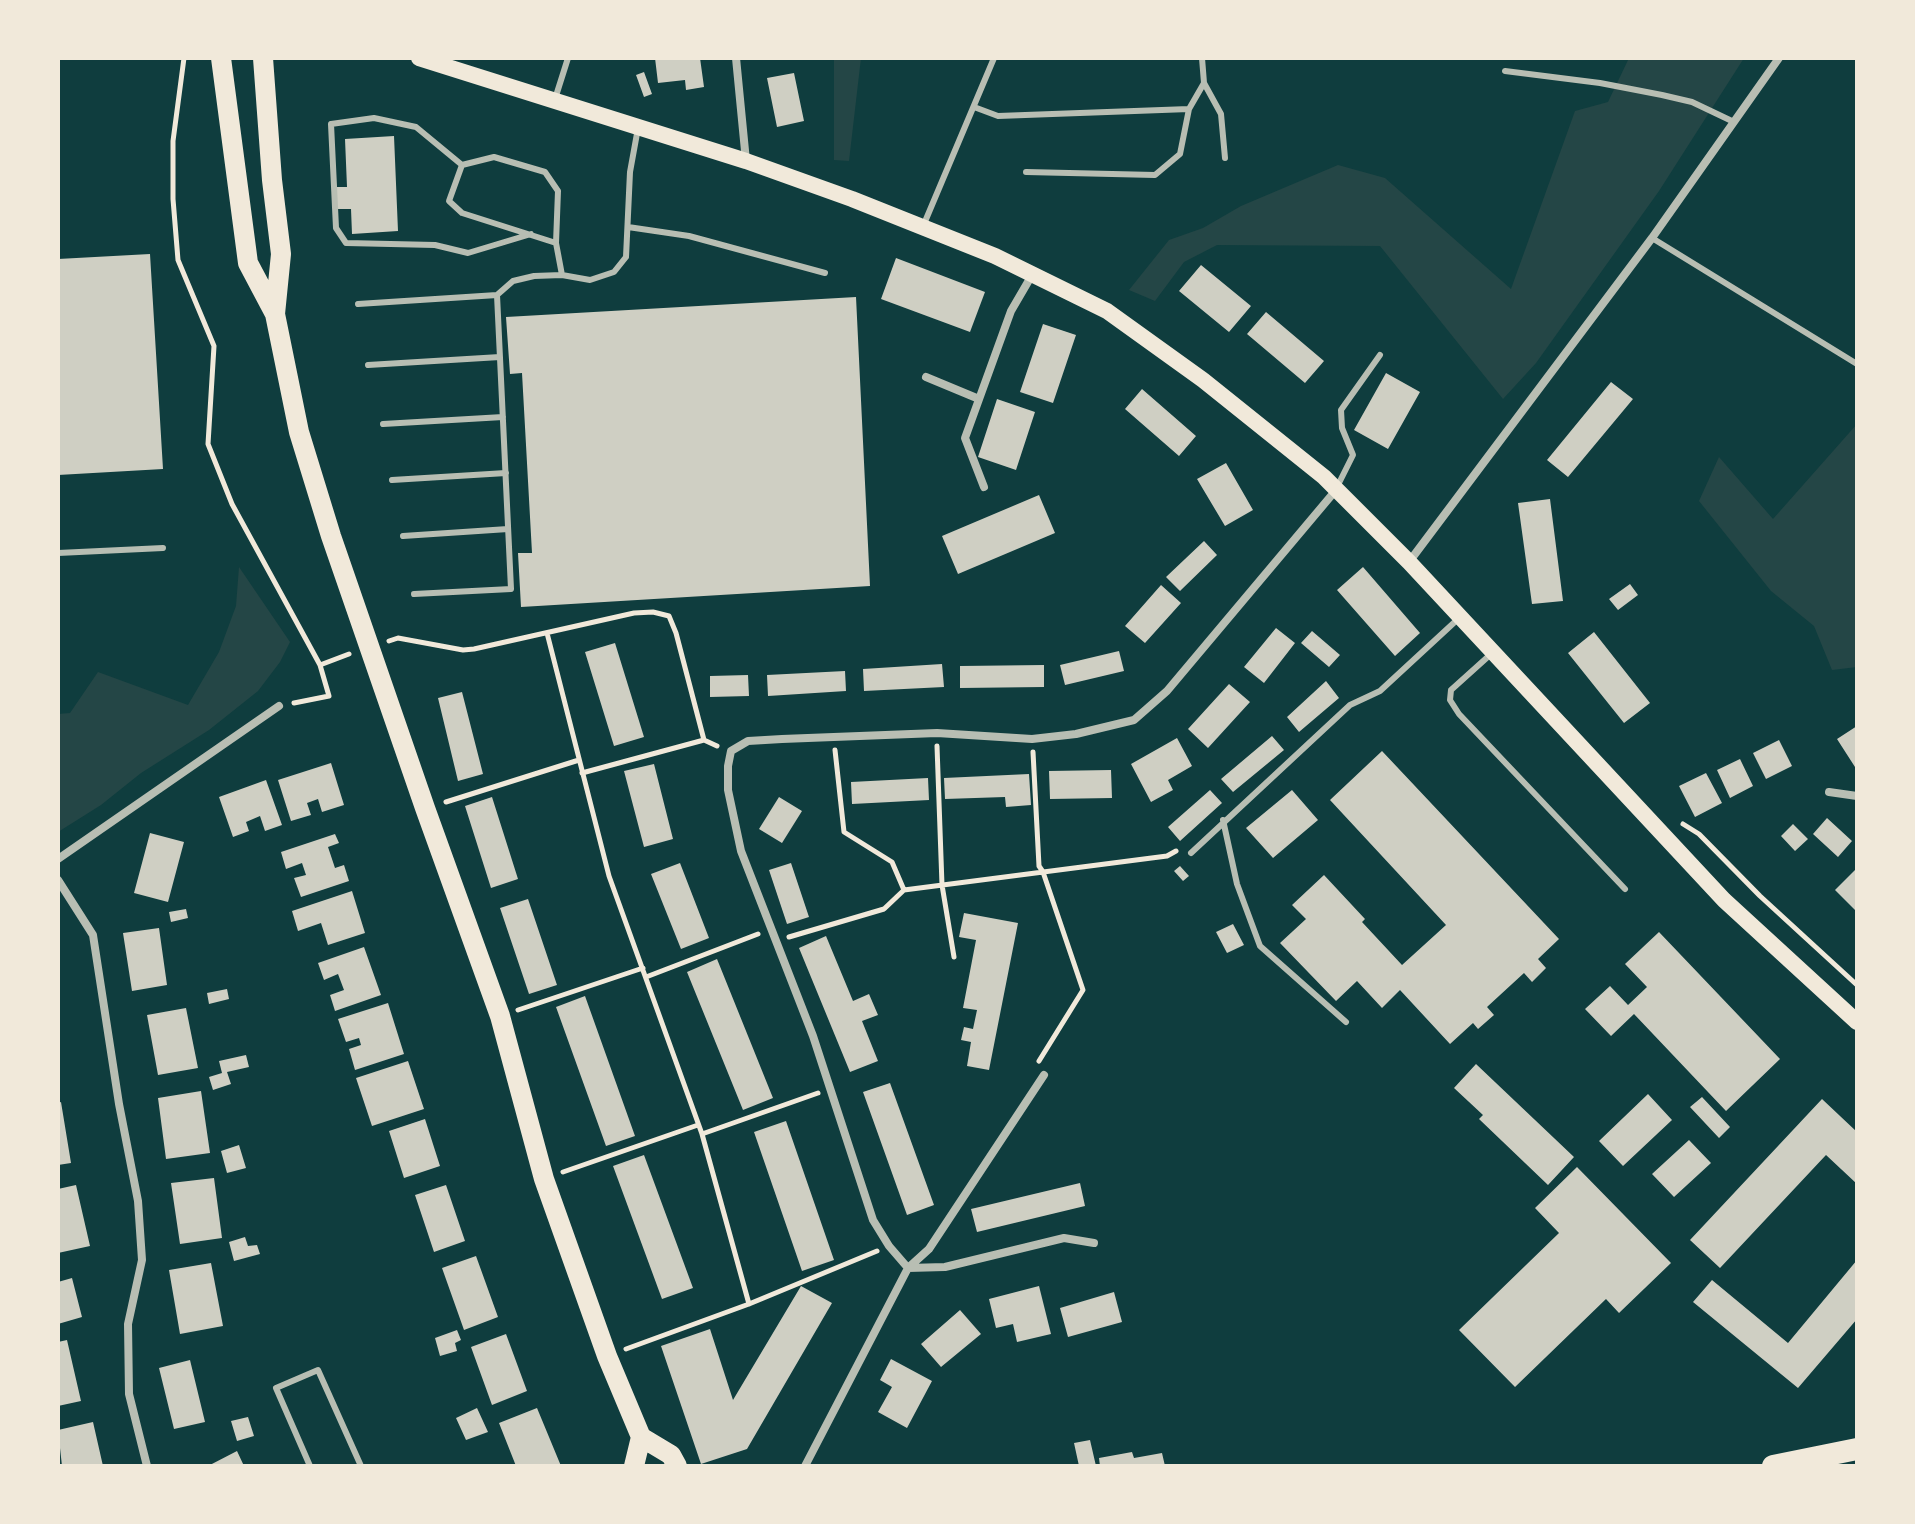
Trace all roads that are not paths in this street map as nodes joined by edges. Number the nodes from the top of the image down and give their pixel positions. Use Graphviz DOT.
graph roads {
  1 [pos="221,58"];
  2 [pos="263,58"];
  3 [pos="419,58"];
  4 [pos="568,58"];
  5 [pos="736,58"];
  6 [pos="994,58"];
  7 [pos="1202,58"];
  8 [pos="1779,58"];
  9 [pos="1505,71"];
  10 [pos="1204,83"];
  11 [pos="555,99"];
  12 [pos="974,107"];
  13 [pos="1189,109"];
  14 [pos="1734,122"];
  15 [pos="638,128"];
  16 [pos="1225,158"];
  17 [pos="746,161"];
  18 [pos="462,165"];
  19 [pos="1026,172"];
  20 [pos="628,227"];
  21 [pos="922,227"];
  22 [pos="531,234"];
  23 [pos="1652,238"];
  24 [pos="556,243"];
  25 [pos="825,273"];
  26 [pos="562,275"];
  27 [pos="1032,275"];
  28 [pos="497,295"];
  29 [pos="358,304"];
  30 [pos="275,314"];
  31 [pos="1380,355"];
  32 [pos="500,357"];
  33 [pos="1857,364"];
  34 [pos="368,365"];
  35 [pos="926,377"];
  36 [pos="979,399"];
  37 [pos="503,417"];
  38 [pos="383,424"];
  39 [pos="506,473"];
  40 [pos="392,480"];
  41 [pos="984,487"];
  42 [pos="1336,490"];
  43 [pos="508,529"];
  44 [pos="403,536"];
  45 [pos="163,548"];
  46 [pos="58,553"];
  47 [pos="1409,562"];
  48 [pos="414,594"];
  49 [pos="1461,617"];
  50 [pos="1494,652"];
  51 [pos="279,706"];
  52 [pos="1829,792"];
  53 [pos="1857,796"];
  54 [pos="1223,820"];
  55 [pos="1191,853"];
  56 [pos="58,859"];
  57 [pos="58,880"];
  58 [pos="1625,889"];
  59 [pos="1346,1022"];
  60 [pos="1857,1022"];
  61 [pos="1044,1075"];
  62 [pos="1094,1243"];
  63 [pos="908,1268"];
  64 [pos="641,1437"];
  65 [pos="1857,1449"];
  66 [pos="147,1466"];
  67 [pos="310,1466"];
  68 [pos="361,1466"];
  69 [pos="634,1466"];
  70 [pos="677,1466"];
  71 [pos="805,1466"];
  72 [pos="1773,1466"];
  1 -- 30 [label="main road"];
  2 -- 30 [label="main road"];
  3 -- 11 [label="main road"];
  4 -- 11 [label="lane"];
  5 -- 17 [label="street"];
  6 -- 12 [label="lane"];
  7 -- 10 [label="lane"];
  8 -- 14 [label="street"];
  9 -- 14 [label="lane"];
  10 -- 13 [label="lane"];
  10 -- 16 [label="lane"];
  11 -- 15 [label="main road"];
  12 -- 13 [label="lane"];
  12 -- 21 [label="lane"];
  13 -- 19 [label="lane"];
  14 -- 23 [label="street"];
  15 -- 17 [label="main road"];
  15 -- 20 [label="lane"];
  17 -- 21 [label="main road"];
  18 -- 22 [label="lane"];
  18 -- 22 [label="lane"];
  18 -- 24 [label="lane"];
  20 -- 25 [label="lane"];
  20 -- 26 [label="lane"];
  21 -- 27 [label="main road"];
  22 -- 24 [label="lane"];
  23 -- 33 [label="lane"];
  23 -- 47 [label="street"];
  24 -- 26 [label="lane"];
  26 -- 28 [label="lane"];
  27 -- 36 [label="street"];
  27 -- 42 [label="main road"];
  28 -- 29 [label="lane"];
  28 -- 32 [label="lane"];
  30 -- 64 [label="main road"];
  31 -- 42 [label="lane"];
  32 -- 34 [label="lane"];
  32 -- 37 [label="lane"];
  35 -- 36 [label="street"];
  36 -- 41 [label="street"];
  37 -- 38 [label="lane"];
  37 -- 39 [label="lane"];
  39 -- 40 [label="lane"];
  39 -- 43 [label="lane"];
  42 -- 47 [label="main road"];
  42 -- 63 [label="street"];
  43 -- 44 [label="lane"];
  43 -- 48 [label="lane"];
  45 -- 46 [label="lane"];
  47 -- 49 [label="main road"];
  49 -- 50 [label="main road"];
  49 -- 54 [label="lane"];
  50 -- 58 [label="lane"];
  50 -- 60 [label="main road"];
  51 -- 56 [label="street"];
  52 -- 53 [label="street"];
  54 -- 55 [label="lane"];
  54 -- 59 [label="lane"];
  57 -- 66 [label="street"];
  61 -- 63 [label="street"];
  62 -- 63 [label="street"];
  63 -- 71 [label="street"];
  64 -- 69 [label="main road"];
  64 -- 70 [label="main road"];
  65 -- 72 [label="highway"];
  67 -- 68 [label="lane"];
}
